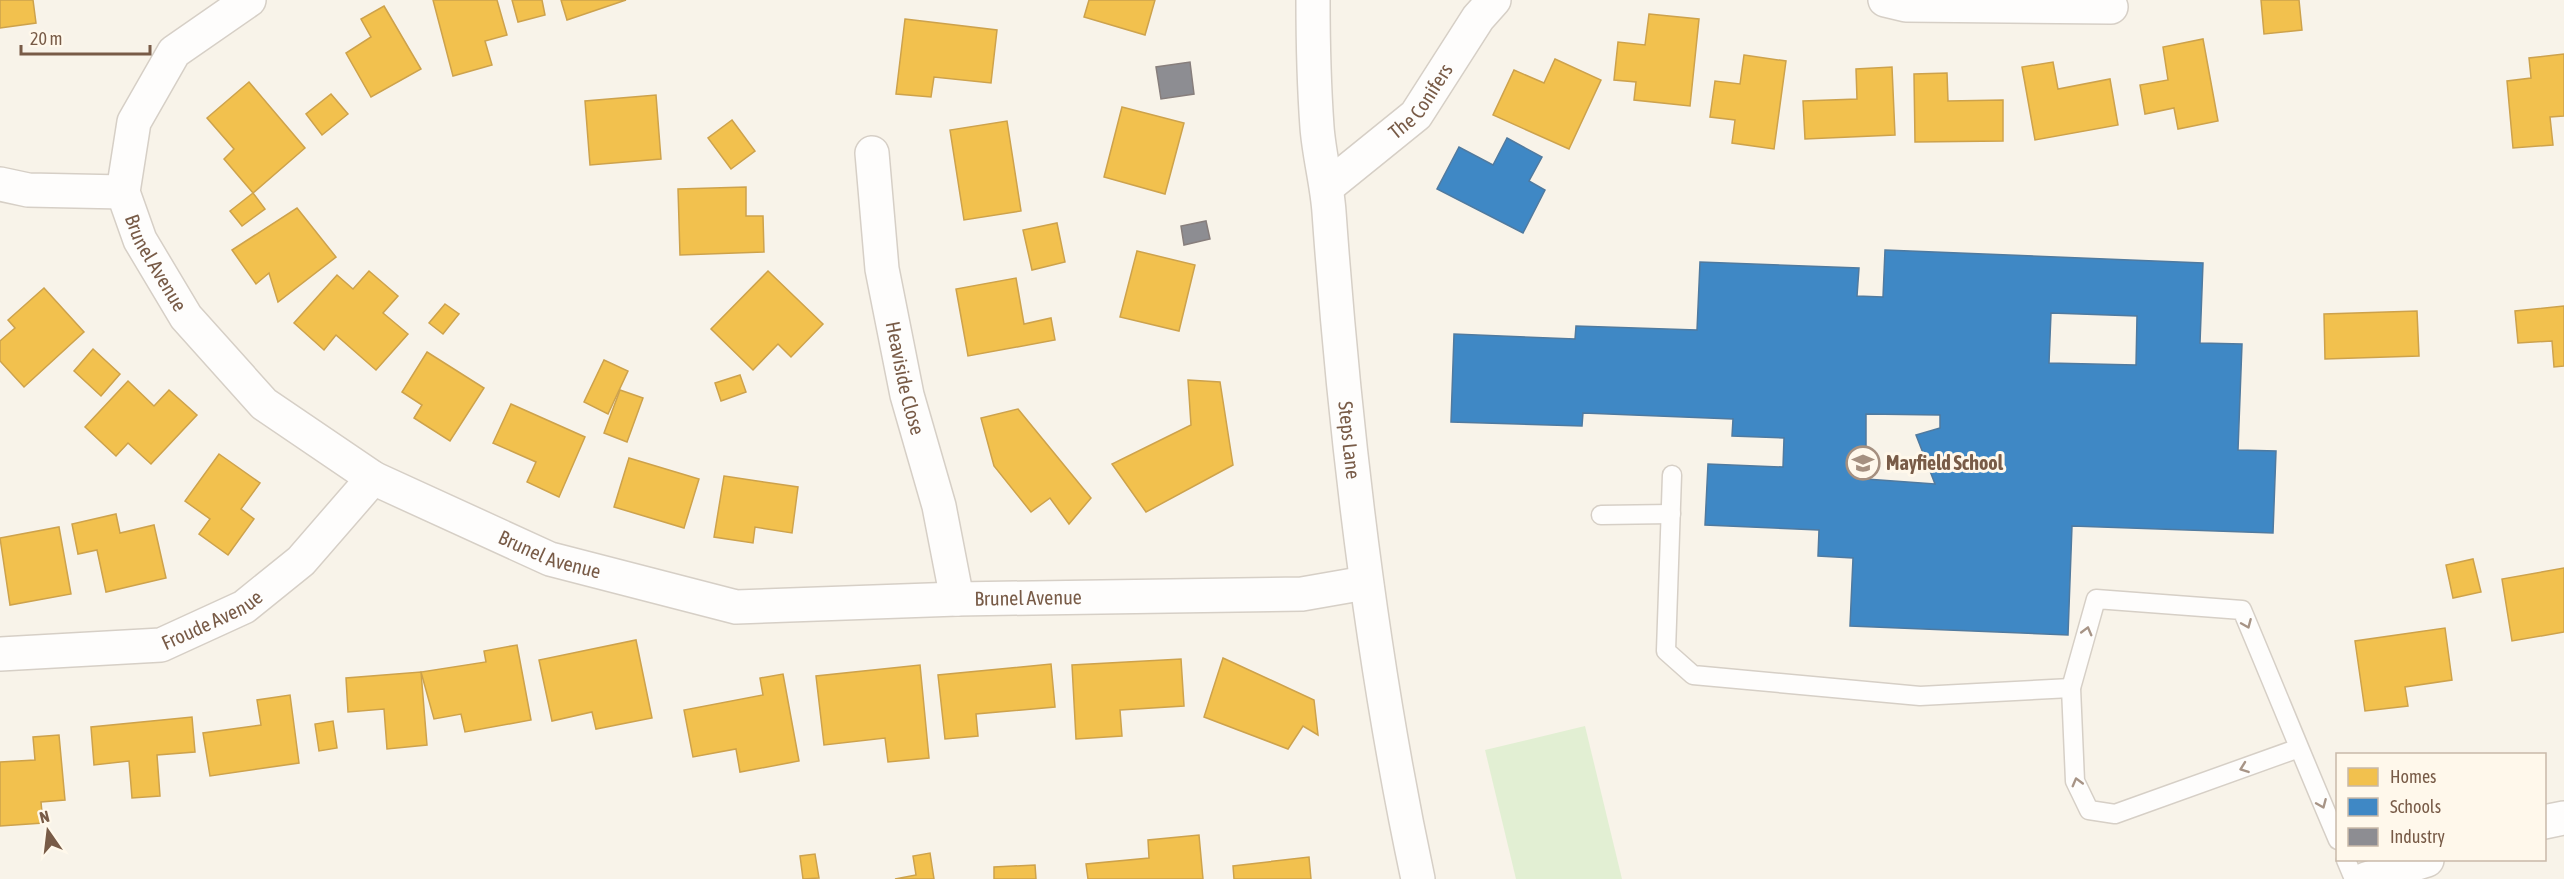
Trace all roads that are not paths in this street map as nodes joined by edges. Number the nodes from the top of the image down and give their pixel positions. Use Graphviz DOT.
graph roads {
  1 [pos="249,0"];
  2 [pos="1312,0"];
  3 [pos="1494,0"];
  4 [pos="1885,0"];
  5 [pos="2112,7"];
  6 [pos="873,153"];
  7 [pos="0,184"];
  8 [pos="1327,187"];
  9 [pos="123,192"];
  10 [pos="1672,475"];
  11 [pos="373,478"];
  12 [pos="1671,514"];
  13 [pos="1601,515"];
  14 [pos="1365,584"];
  15 [pos="957,599"];
  16 [pos="0,654"];
  17 [pos="2071,688"];
  18 [pos="2299,748"];
  19 [pos="2564,818"];
  20 [pos="2546,822"];
  21 [pos="2336,838"];
  22 [pos="2346,861"];
  23 [pos="2424,861"];
  24 [pos="1418,879"];
  25 [pos="2354,879"];
  26 [pos="2366,879"];
  1 -- 9 [label="street, Brunel Avenue"];
  2 -- 8 [label="street, Steps Lane"];
  3 -- 8 [label="street, The Conifers"];
  4 -- 5 [label="street"];
  6 -- 15 [label="street, Heaviside Close"];
  7 -- 9 [label="street"];
  8 -- 14 [label="street, Steps Lane"];
  9 -- 11 [label="street, Brunel Avenue"];
  10 -- 12 [label="lane"];
  11 -- 15 [label="street, Brunel Avenue"];
  11 -- 16 [label="street, Froude Avenue"];
  12 -- 13 [label="lane"];
  12 -- 17 [label="lane"];
  14 -- 15 [label="street, Brunel Avenue"];
  14 -- 24 [label="street, Steps Lane"];
  18 -- 17 [label="lane, one-way"];
  17 -- 18 [label="lane, one-way"];
  18 -- 21 [label="lane, one-way"];
  19 -- 20 [label="street"];
  22 -- 25 [label="lane"];
  23 -- 26 [label="street"];
}
